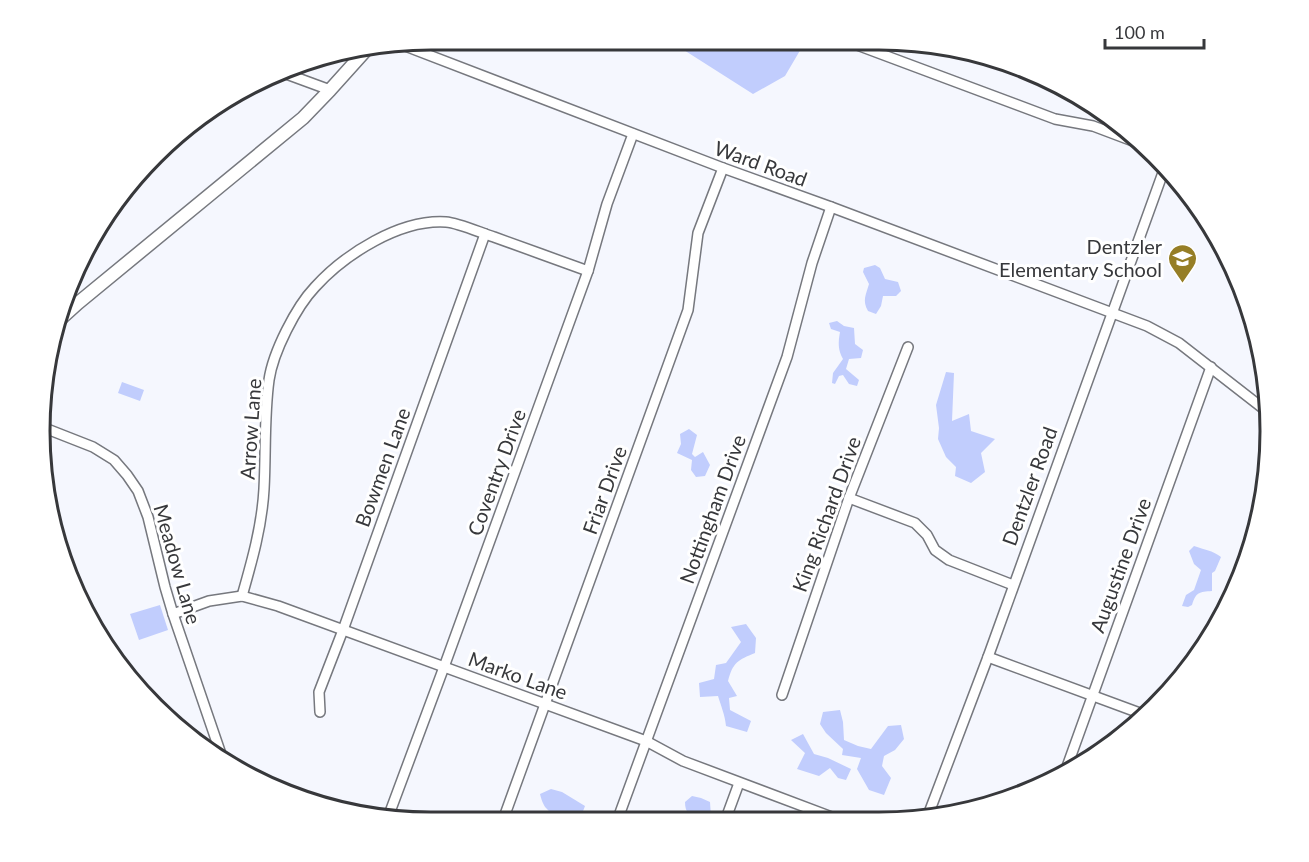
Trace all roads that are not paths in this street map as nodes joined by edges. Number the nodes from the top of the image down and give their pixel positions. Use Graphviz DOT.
graph roads {
  1 [pos="416,50"];
  2 [pos="870,50"];
  3 [pos="360,56"];
  4 [pos="292,76"];
  5 [pos="330,90"];
  6 [pos="633,134"];
  7 [pos="1120,136"];
  8 [pos="723,168"];
  9 [pos="1162,175"];
  10 [pos="831,207"];
  11 [pos="485,234"];
  12 [pos="588,271"];
  13 [pos="69,311"];
  14 [pos="1111,312"];
  15 [pos="908,347"];
  16 [pos="1211,367"];
  17 [pos="1259,405"];
  18 [pos="50,431"];
  19 [pos="849,498"];
  20 [pos="1013,585"];
  21 [pos="242,596"];
  22 [pos="173,614"];
  23 [pos="343,630"];
  24 [pos="988,657"];
  25 [pos="444,667"];
  26 [pos="782,695"];
  27 [pos="1092,696"];
  28 [pos="546,704"];
  29 [pos="320,712"];
  30 [pos="1136,712"];
  31 [pos="646,741"];
  32 [pos="219,748"];
  33 [pos="1069,761"];
  34 [pos="739,783"];
  35 [pos="931,809"];
  36 [pos="391,810"];
  37 [pos="506,812"];
  38 [pos="620,812"];
  39 [pos="728,812"];
  40 [pos="809,812"];
  1 -- 6 [label="street, Ward Road"];
  2 -- 7 [label="street"];
  3 -- 5 [label="main road"];
  4 -- 5 [label="street"];
  5 -- 13 [label="main road"];
  6 -- 8 [label="street, Ward Road"];
  6 -- 12 [label="street, Coventry Drive"];
  8 -- 10 [label="street, Ward Road"];
  8 -- 28 [label="street, Friar Drive"];
  9 -- 14 [label="street, Dentzler Road"];
  10 -- 14 [label="street, Ward Road"];
  10 -- 31 [label="street, Nottingham Drive"];
  11 -- 12 [label="street, Arrow Lane"];
  11 -- 21 [label="street, Arrow Lane"];
  11 -- 23 [label="street, Bowmen Lane"];
  12 -- 25 [label="street, Coventry Drive"];
  14 -- 16 [label="street, Ward Road"];
  14 -- 20 [label="street, Dentzler Road"];
  15 -- 19 [label="street, King Richard Drive"];
  16 -- 17 [label="street, Ward Road"];
  16 -- 27 [label="street, Augustine Drive"];
  18 -- 22 [label="street, Meadow Lane"];
  19 -- 20 [label="street"];
  19 -- 26 [label="street, King Richard Drive"];
  20 -- 24 [label="street, Dentzler Road"];
  21 -- 22 [label="street, Marko Lane"];
  21 -- 23 [label="street, Marko Lane"];
  22 -- 32 [label="street, Meadow Lane"];
  23 -- 25 [label="street, Marko Lane"];
  23 -- 29 [label="street, Bowmen Lane"];
  24 -- 27 [label="street"];
  24 -- 35 [label="street, Dentzler Road"];
  25 -- 28 [label="street, Marko Lane"];
  25 -- 36 [label="street, Coventry Drive"];
  27 -- 30 [label="street"];
  27 -- 33 [label="street, Augustine Drive"];
  28 -- 31 [label="street, Marko Lane"];
  28 -- 37 [label="street, Friar Drive"];
  31 -- 34 [label="street, Marko Lane"];
  31 -- 38 [label="street, Nottingham Drive"];
  34 -- 39 [label="street"];
  34 -- 40 [label="street, Marko Lane"];
}
